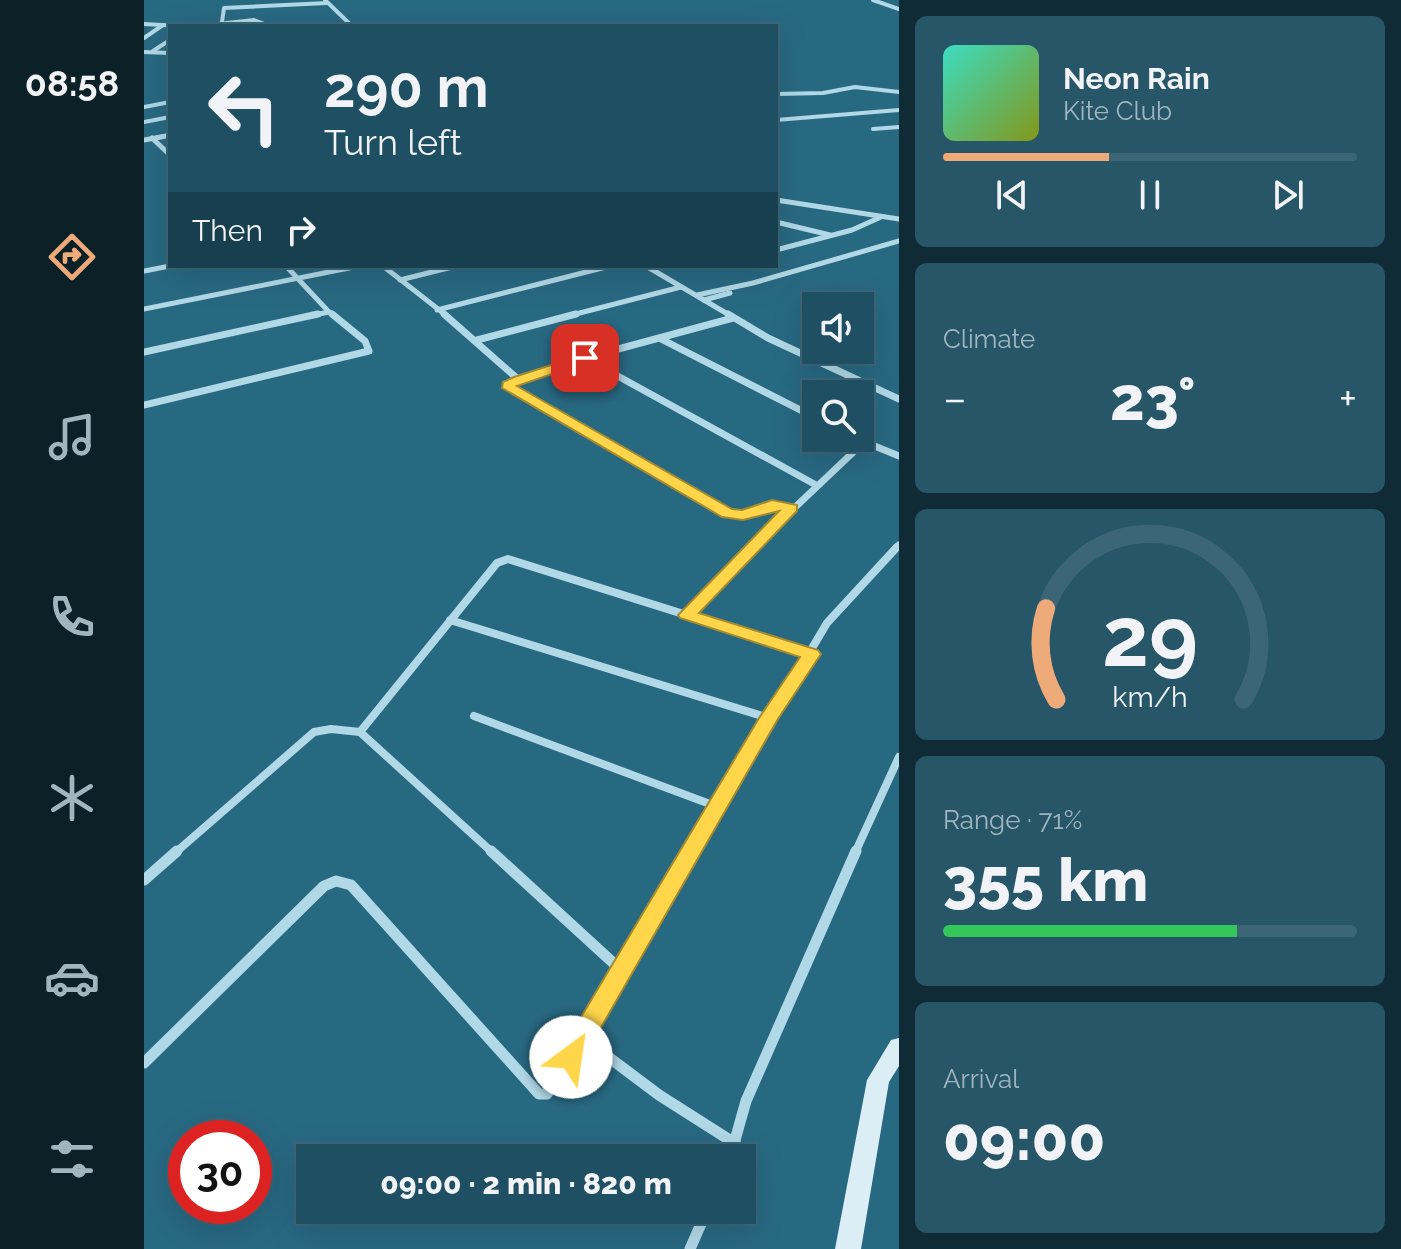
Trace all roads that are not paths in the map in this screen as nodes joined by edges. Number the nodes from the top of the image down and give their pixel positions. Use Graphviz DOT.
graph roads {
  1 [pos="873,0"];
  2 [pos="327,2"];
  3 [pos="899,9"];
  4 [pos="222,22"];
  5 [pos="144,24"];
  6 [pos="211,24"];
  7 [pos="265,24"];
  8 [pos="350,24"];
  9 [pos="163,25"];
  10 [pos="168,25"];
  11 [pos="144,38"];
  12 [pos="168,41"];
  13 [pos="144,52"];
  14 [pos="153,52"];
  15 [pos="168,53"];
  16 [pos="899,92"];
  17 [pos="778,94"];
  18 [pos="168,102"];
  19 [pos="144,107"];
  20 [pos="899,110"];
  21 [pos="168,117"];
  22 [pos="778,120"];
  23 [pos="144,122"];
  24 [pos="899,127"];
  25 [pos="873,129"];
  26 [pos="168,135"];
  27 [pos="152,138"];
  28 [pos="144,140"];
  29 [pos="168,153"];
  30 [pos="778,200"];
  31 [pos="882,217"];
  32 [pos="899,219"];
  33 [pos="778,222"];
  34 [pos="832,236"];
  35 [pos="899,241"];
  36 [pos="778,250"];
  37 [pos="168,266"];
  38 [pos="288,268"];
  39 [pos="350,268"];
  40 [pos="385,268"];
  41 [pos="448,268"];
  42 [pos="602,268"];
  43 [pos="649,268"];
  44 [pos="144,271"];
  45 [pos="300,279"];
  46 [pos="400,280"];
  47 [pos="753,283"];
  48 [pos="682,287"];
  49 [pos="697,295"];
  50 [pos="704,300"];
  51 [pos="144,309"];
  52 [pos="437,310"];
  53 [pos="329,312"];
  54 [pos="733,318"];
  55 [pos="660,338"];
  56 [pos="477,340"];
  57 [pos="144,352"];
  58 [pos="585,358"];
  59 [pos="519,380"];
  60 [pos="899,399"];
  61 [pos="144,405"];
  62 [pos="802,411"];
  63 [pos="874,446"];
  64 [pos="853,452"];
  65 [pos="899,456"];
  66 [pos="816,485"];
  67 [pos="791,508"];
  68 [pos="899,545"];
  69 [pos="687,615"];
  70 [pos="450,620"];
  71 [pos="811,654"];
  72 [pos="474,716"];
  73 [pos="769,718"];
  74 [pos="360,732"];
  75 [pos="899,757"];
  76 [pos="718,807"];
  77 [pos="144,880"];
  78 [pos="621,970"];
  79 [pos="583,1038"];
  80 [pos="899,1047"];
  81 [pos="144,1063"];
  82 [pos="736,1144"];
  83 [pos="701,1224"];
  84 [pos="690,1249"];
  85 [pos="848,1249"];
  1 -- 3 [label="street"];
  2 -- 4 [label="street"];
  2 -- 8 [label="street"];
  4 -- 6 [label="street"];
  4 -- 7 [label="street"];
  5 -- 9 [label="street"];
  9 -- 10 [label="street"];
  9 -- 11 [label="street"];
  12 -- 14 [label="street"];
  13 -- 14 [label="street"];
  14 -- 15 [label="street"];
  16 -- 17 [label="street"];
  18 -- 19 [label="street"];
  20 -- 22 [label="street"];
  21 -- 23 [label="street"];
  24 -- 25 [label="street"];
  26 -- 27 [label="street"];
  27 -- 28 [label="street"];
  27 -- 29 [label="street"];
  30 -- 31 [label="street"];
  31 -- 32 [label="street"];
  31 -- 34 [label="street"];
  33 -- 34 [label="street"];
  34 -- 36 [label="street"];
  35 -- 47 [label="street"];
  37 -- 44 [label="street"];
  38 -- 45 [label="street"];
  39 -- 45 [label="street"];
  40 -- 46 [label="street"];
  41 -- 46 [label="street"];
  42 -- 52 [label="street"];
  43 -- 48 [label="street"];
  45 -- 51 [label="street"];
  45 -- 53 [label="street"];
  46 -- 52 [label="street"];
  47 -- 49 [label="street"];
  47 -- 50 [label="street"];
  48 -- 49 [label="street"];
  48 -- 56 [label="street"];
  49 -- 50 [label="street"];
  50 -- 54 [label="street"];
  52 -- 56 [label="street"];
  53 -- 57 [label="street"];
  53 -- 61 [label="street"];
  54 -- 55 [label="street"];
  54 -- 60 [label="street"];
  55 -- 58 [label="street"];
  55 -- 62 [label="street"];
  56 -- 59 [label="street"];
  58 -- 59 [label="street"];
  58 -- 66 [label="street"];
  59 -- 67 [label="street"];
  63 -- 65 [label="street"];
  64 -- 66 [label="street"];
  66 -- 67 [label="street"];
  67 -- 69 [label="street"];
  68 -- 71 [label="street"];
  69 -- 70 [label="street"];
  69 -- 71 [label="street"];
  70 -- 73 [label="street"];
  70 -- 74 [label="street"];
  71 -- 73 [label="street"];
  72 -- 76 [label="street"];
  73 -- 76 [label="street"];
  74 -- 77 [label="street"];
  74 -- 78 [label="street"];
  75 -- 82 [label="street"];
  76 -- 78 [label="street"];
  78 -- 79 [label="street"];
  79 -- 81 [label="street"];
  79 -- 82 [label="street"];
  80 -- 85 [label="street"];
  83 -- 84 [label="street"];
}
